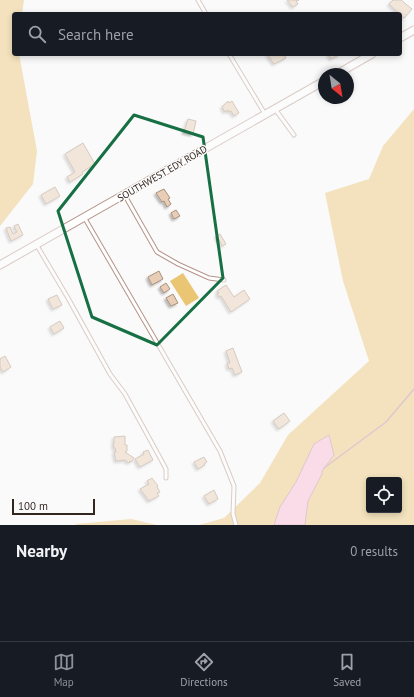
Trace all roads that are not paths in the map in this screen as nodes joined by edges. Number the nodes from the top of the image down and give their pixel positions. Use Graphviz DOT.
graph roads {
  1 [pos="198,0"];
  2 [pos="205,12"];
  3 [pos="414,30"];
  4 [pos="402,37"];
  5 [pos="230,56"];
  6 [pos="368,56"];
  7 [pos="348,68"];
  8 [pos="318,84"];
  9 [pos="275,109"];
  10 [pos="265,114"];
  11 [pos="294,135"];
  12 [pos="124,194"];
  13 [pos="84,217"];
  14 [pos="36,244"];
  15 [pos="0,265"];
  16 [pos="224,280"];
  17 [pos="166,478"];
  18 [pos="236,525"];
  1 -- 2 [label="lane"];
  3 -- 4 [label="street"];
  5 -- 10 [label="lane"];
  6 -- 7 [label="street"];
  8 -- 9 [label="street, SOUTHWEST EDY ROAD"];
  9 -- 10 [label="street, SOUTHWEST EDY ROAD"];
  9 -- 11 [label="lane"];
  10 -- 12 [label="street, SOUTHWEST EDY ROAD"];
  12 -- 13 [label="street, SOUTHWEST EDY ROAD"];
  12 -- 16 [label="lane"];
  13 -- 14 [label="street, SOUTHWEST EDY ROAD"];
  13 -- 18 [label="lane"];
  14 -- 15 [label="street, SOUTHWEST EDY ROAD"];
  14 -- 17 [label="lane"];
}
